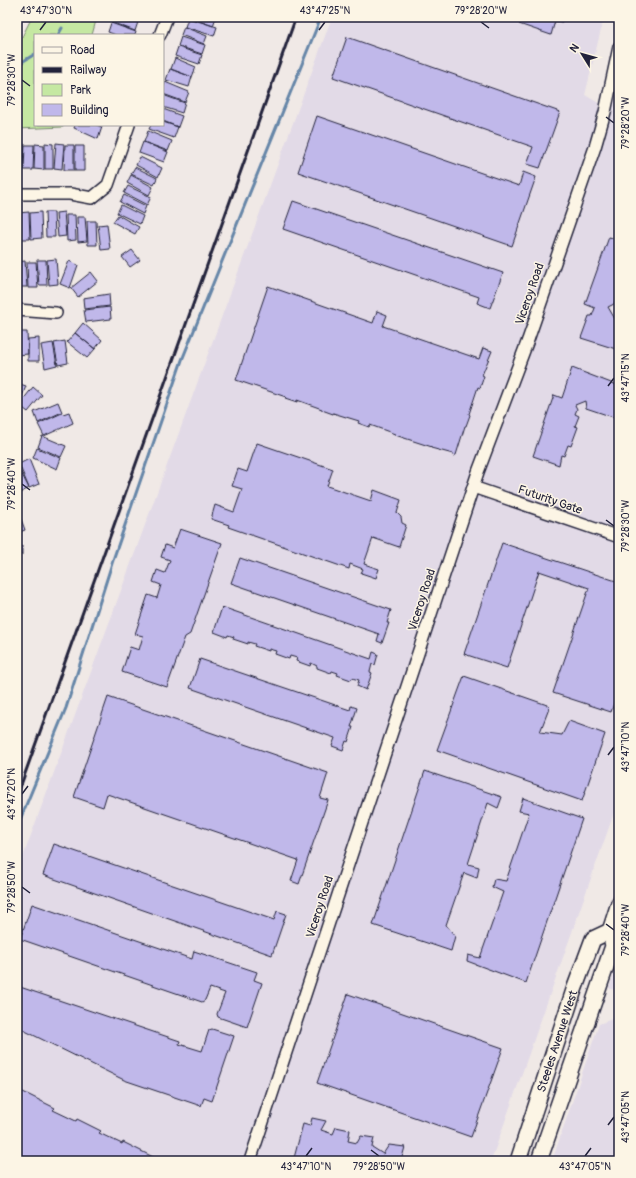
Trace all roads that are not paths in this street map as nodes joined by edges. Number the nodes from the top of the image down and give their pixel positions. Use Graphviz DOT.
graph roads {
  1 [pos="167,17"];
  2 [pos="160,34"];
  3 [pos="619,47"];
  4 [pos="129,126"];
  5 [pos="17,194"];
  6 [pos="17,310"];
  7 [pos="56,313"];
  8 [pos="473,487"];
  9 [pos="619,537"];
  10 [pos="619,904"];
  11 [pos="610,931"];
  12 [pos="574,990"];
  13 [pos="595,998"];
  14 [pos="250,1161"];
  15 [pos="518,1161"];
  16 [pos="539,1161"];
  1 -- 2 [label="street"];
  3 -- 8 [label="street, Viceroy Road"];
  4 -- 5 [label="street"];
  6 -- 7 [label="street"];
  8 -- 9 [label="street, Futurity Gate"];
  8 -- 14 [label="street, Viceroy Road"];
  10 -- 11 [label="main road, Steeles Avenue West"];
  11 -- 12 [label="main road, Steeles Avenue West"];
  11 -- 13 [label="main road, Steeles Avenue West"];
  12 -- 13 [label="main road"];
  12 -- 15 [label="main road, Steeles Avenue West"];
  13 -- 16 [label="main road, Steeles Avenue West"];
}
